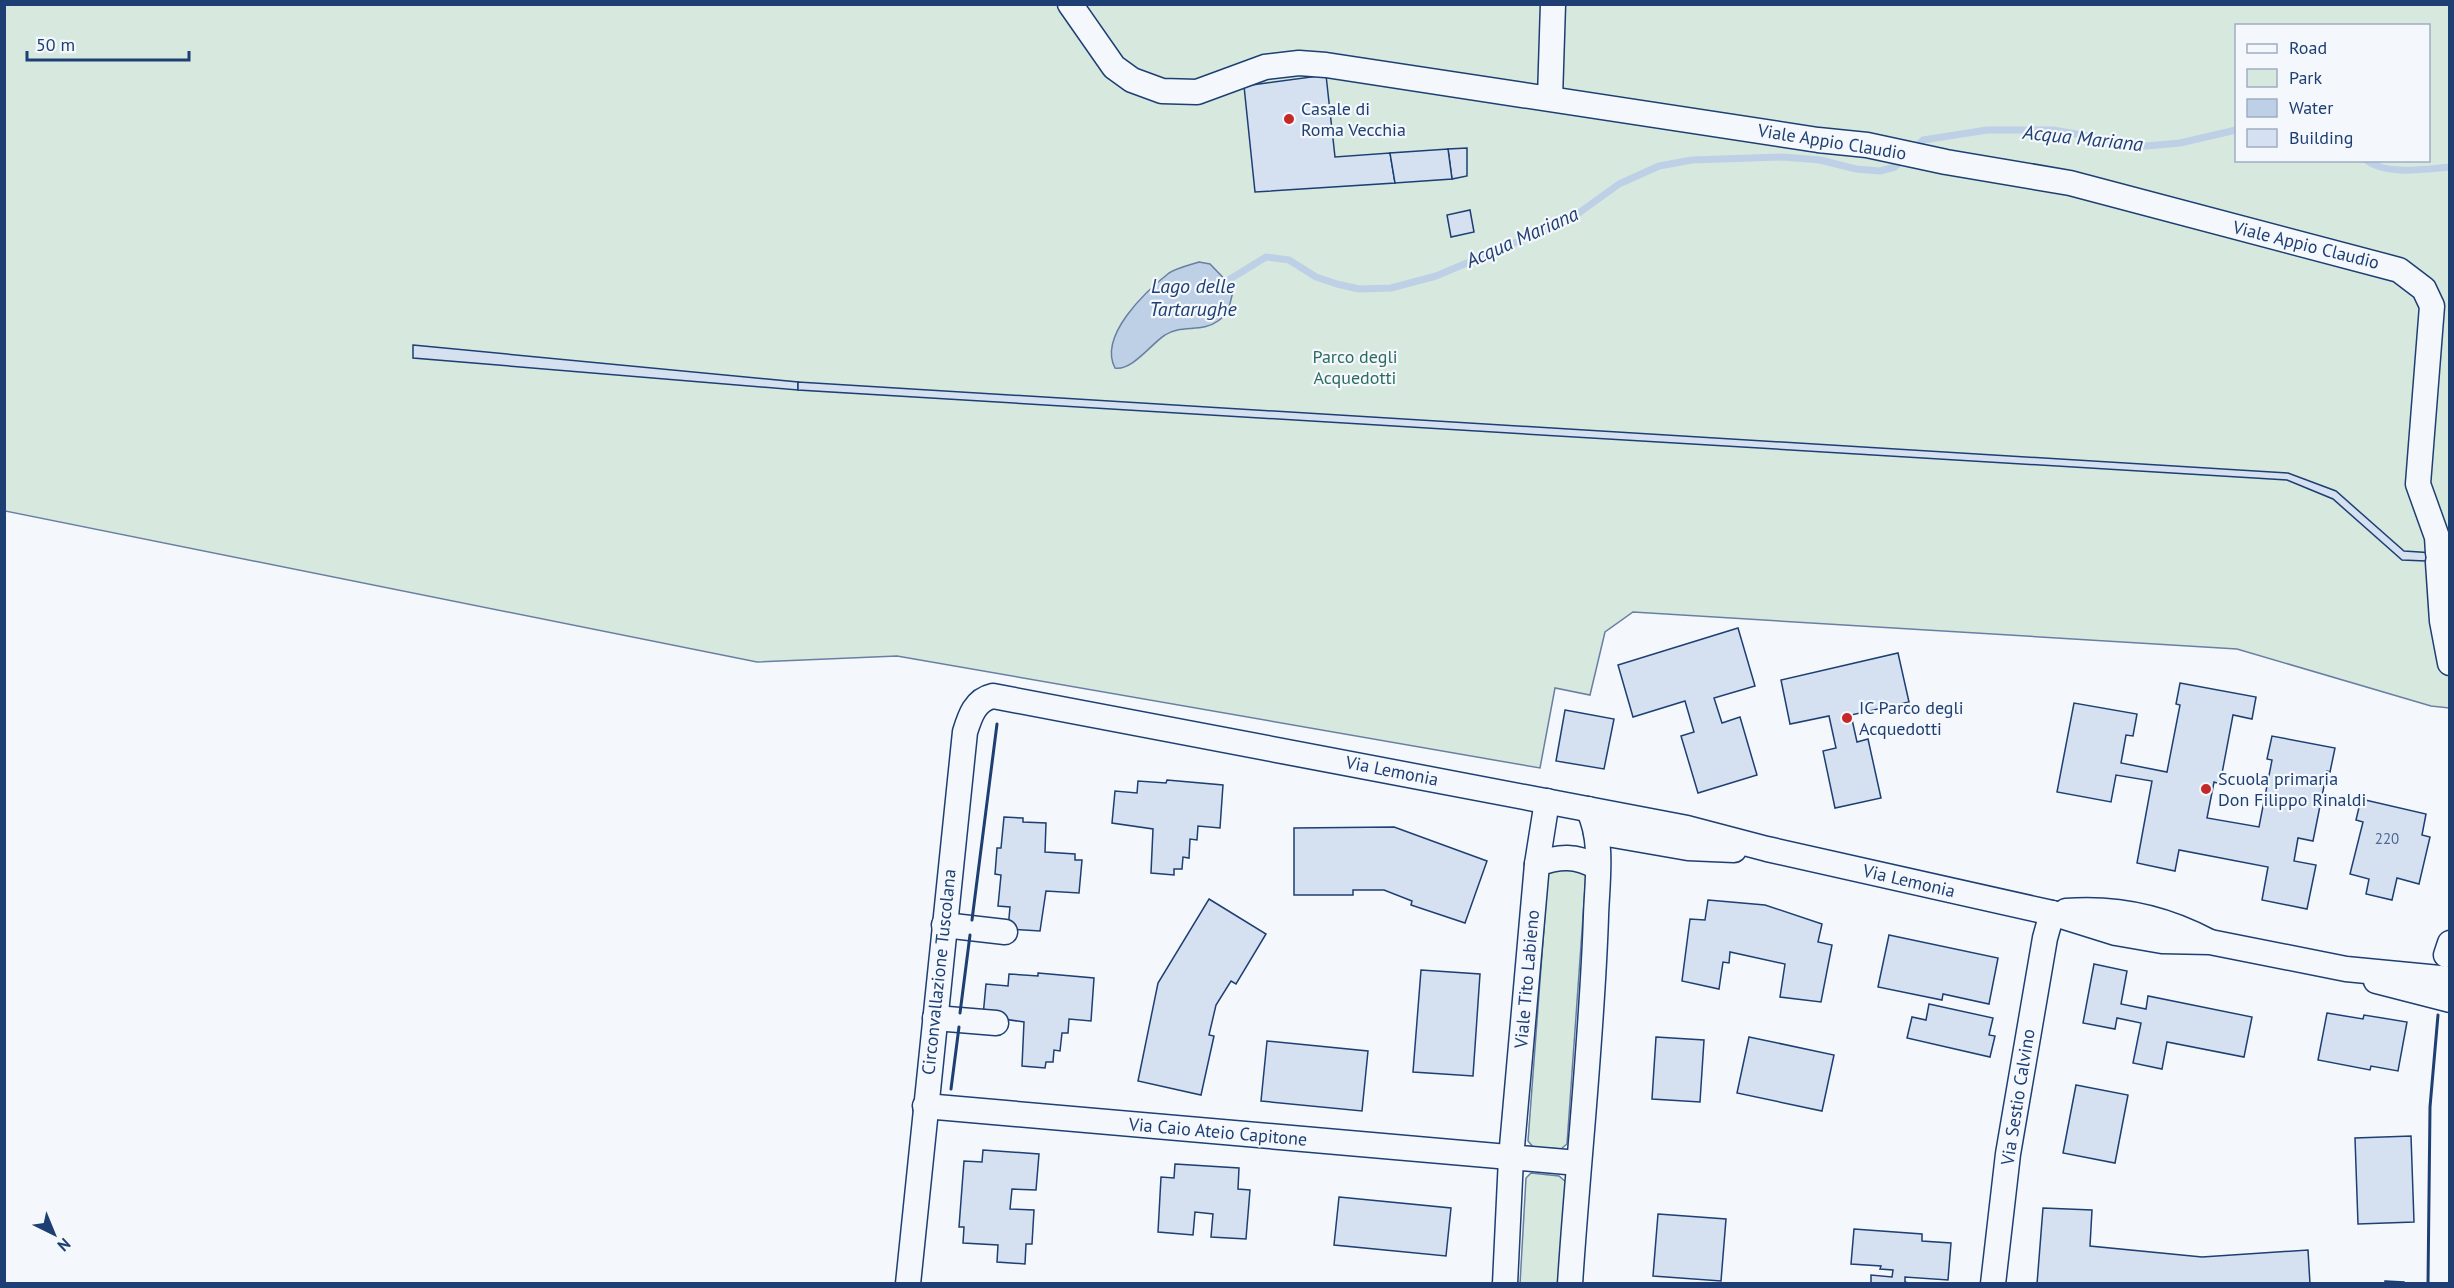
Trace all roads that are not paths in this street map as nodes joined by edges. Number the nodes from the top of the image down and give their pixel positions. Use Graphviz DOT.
graph roads {
  1 [pos="1070,4"];
  2 [pos="1553,4"];
  3 [pos="1550,98"];
  4 [pos="2450,663"];
  5 [pos="1016,699"];
  6 [pos="1547,801"];
  7 [pos="1588,809"];
  8 [pos="1596,832"];
  9 [pos="1767,849"];
  10 [pos="1537,864"];
  11 [pos="1597,867"];
  12 [pos="2052,913"];
  13 [pos="944,926"];
  14 [pos="1005,932"];
  15 [pos="2346,969"];
  16 [pos="2450,979"];
  17 [pos="2450,988"];
  18 [pos="2449,1000"];
  19 [pos="935,1018"];
  20 [pos="996,1023"];
  21 [pos="925,1106"];
  22 [pos="1511,1158"];
  23 [pos="1578,1163"];
  24 [pos="908,1284"];
  25 [pos="1505,1284"];
  26 [pos="1569,1284"];
  27 [pos="1993,1284"];
  1 -- 3 [label="street, Viale Appio Claudio"];
  2 -- 3 [label="street"];
  3 -- 4 [label="street, Viale Appio Claudio"];
  5 -- 6 [label="street, Via Lemonia"];
  5 -- 13 [label="street, Circonvallazione Tuscolana"];
  6 -- 7 [label="street, Via Lemonia"];
  6 -- 10 [label="street, Viale Tito Labieno"];
  7 -- 8 [label="street"];
  7 -- 9 [label="street, Via Lemonia"];
  8 -- 9 [label="street, Via Lemonia"];
  8 -- 11 [label="street"];
  9 -- 12 [label="street, Via Lemonia"];
  10 -- 11 [label="street"];
  10 -- 22 [label="street, Viale Tito Labieno"];
  11 -- 23 [label="street"];
  12 -- 15 [label="street, Via Lemonia"];
  12 -- 27 [label="street, Via Sestio Calvino"];
  13 -- 14 [label="street"];
  13 -- 19 [label="street, Circonvallazione Tuscolana"];
  15 -- 16 [label="street, Via Lemonia"];
  15 -- 18 [label="street, Via Lemonia"];
  17 -- 18 [label="street"];
  19 -- 20 [label="street"];
  19 -- 21 [label="street, Circonvallazione Tuscolana"];
  21 -- 22 [label="street, Via Caio Ateio Capitone"];
  21 -- 24 [label="street, Circonvallazione Tuscolana"];
  22 -- 23 [label="street"];
  22 -- 25 [label="street, Viale Tito Labieno"];
  23 -- 26 [label="street"];
}
